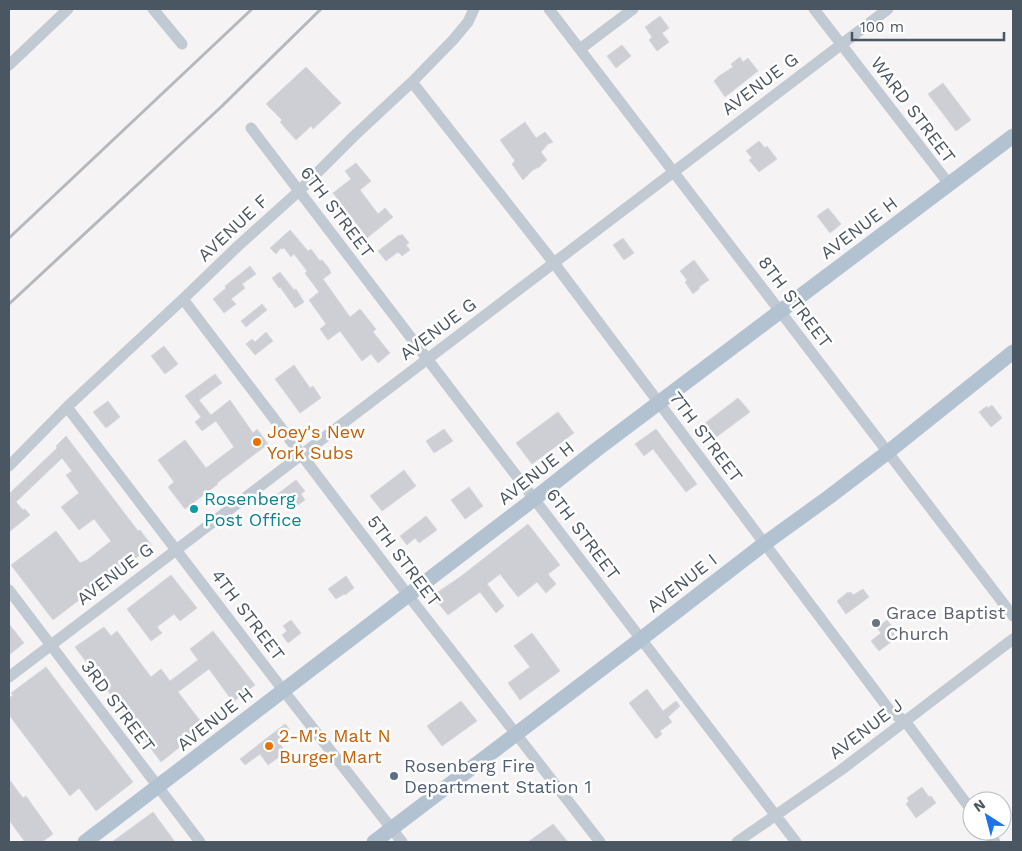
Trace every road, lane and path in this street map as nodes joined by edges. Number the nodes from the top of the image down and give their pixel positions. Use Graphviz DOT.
graph roads {
  1 [pos="68,9"];
  2 [pos="153,9"];
  3 [pos="474,9"];
  4 [pos="549,9"];
  5 [pos="633,9"];
  6 [pos="814,9"];
  7 [pos="888,9"];
  8 [pos="182,44"];
  9 [pos="841,44"];
  10 [pos="580,49"];
  11 [pos="9,65"];
  12 [pos="412,82"];
  13 [pos="251,128"];
  14 [pos="1013,136"];
  15 [pos="674,172"];
  16 [pos="949,184"];
  17 [pos="299,191"];
  18 [pos="554,263"];
  19 [pos="183,299"];
  20 [pos="780,311"];
  21 [pos="1013,352"];
  22 [pos="427,359"];
  23 [pos="658,404"];
  24 [pos="67,407"];
  25 [pos="888,452"];
  26 [pos="301,455"];
  27 [pos="9,466"];
  28 [pos="534,499"];
  29 [pos="764,544"];
  30 [pos="176,550"];
  31 [pos="9,590"];
  32 [pos="408,595"];
  33 [pos="1013,616"];
  34 [pos="641,639"];
  35 [pos="1013,639"];
  36 [pos="50,645"];
  37 [pos="9,677"];
  38 [pos="284,690"];
  39 [pos="905,721"];
  40 [pos="516,734"];
  41 [pos="158,787"];
  42 [pos="962,798"];
  43 [pos="775,815"];
  44 [pos="392,828"];
  45 [pos="84,842"];
  46 [pos="200,842"];
  47 [pos="374,842"];
  48 [pos="402,842"];
  49 [pos="600,842"];
  50 [pos="737,842"];
  51 [pos="796,842"];
  1 -- 11 [label="street"];
  2 -- 8 [label="street"];
  3 -- 12 [label="street, AVENUE F"];
  4 -- 10 [label="street, 8TH STREET"];
  5 -- 10 [label="street"];
  6 -- 9 [label="street, WARD STREET"];
  7 -- 9 [label="street, AVENUE G"];
  9 -- 15 [label="street, AVENUE G"];
  9 -- 16 [label="street, WARD STREET"];
  10 -- 15 [label="street, 8TH STREET"];
  12 -- 17 [label="street, AVENUE F"];
  12 -- 18 [label="street, 7TH STREET"];
  13 -- 17 [label="street, 6TH STREET"];
  14 -- 16 [label="main road, AVENUE H"];
  15 -- 18 [label="street, AVENUE G"];
  15 -- 20 [label="street, 8TH STREET"];
  16 -- 20 [label="main road, AVENUE H"];
  17 -- 19 [label="street, AVENUE F"];
  17 -- 22 [label="street, 6TH STREET"];
  18 -- 22 [label="street, AVENUE G"];
  18 -- 23 [label="street, 7TH STREET"];
  19 -- 24 [label="street, AVENUE F"];
  19 -- 26 [label="street, 5TH STREET"];
  20 -- 23 [label="main road, AVENUE H"];
  20 -- 25 [label="street, 8TH STREET"];
  21 -- 25 [label="main road, AVENUE I"];
  22 -- 26 [label="street, AVENUE G"];
  22 -- 28 [label="street, 6TH STREET"];
  23 -- 28 [label="main road, AVENUE H"];
  23 -- 29 [label="street, 7TH STREET"];
  24 -- 27 [label="street, AVENUE F"];
  24 -- 30 [label="street, 4TH STREET"];
  25 -- 29 [label="main road, AVENUE I"];
  25 -- 33 [label="street, 8TH STREET"];
  26 -- 30 [label="street, AVENUE G"];
  26 -- 32 [label="street, 5TH STREET"];
  28 -- 32 [label="main road, AVENUE H"];
  28 -- 34 [label="street, 6TH STREET"];
  29 -- 34 [label="main road, AVENUE I"];
  29 -- 39 [label="street, 7TH STREET"];
  30 -- 36 [label="street, AVENUE G"];
  30 -- 38 [label="street, 4TH STREET"];
  31 -- 36 [label="street, 3RD STREET"];
  32 -- 38 [label="main road, AVENUE H"];
  32 -- 40 [label="street, 5TH STREET"];
  34 -- 40 [label="main road, AVENUE I"];
  34 -- 43 [label="street, 6TH STREET"];
  35 -- 39 [label="street, AVENUE J"];
  36 -- 37 [label="street, AVENUE G"];
  36 -- 41 [label="street, 3RD STREET"];
  38 -- 41 [label="main road, AVENUE H"];
  38 -- 44 [label="street, 4TH STREET"];
  39 -- 42 [label="street, 7TH STREET"];
  39 -- 43 [label="street, AVENUE J"];
  40 -- 44 [label="main road, AVENUE I"];
  40 -- 49 [label="street, 5TH STREET"];
  41 -- 45 [label="main road, AVENUE H"];
  41 -- 46 [label="street, 3RD STREET"];
  43 -- 50 [label="street, AVENUE J"];
  43 -- 51 [label="street, 6TH STREET"];
  44 -- 47 [label="main road, AVENUE I"];
  44 -- 48 [label="street, 4TH STREET"];
}
